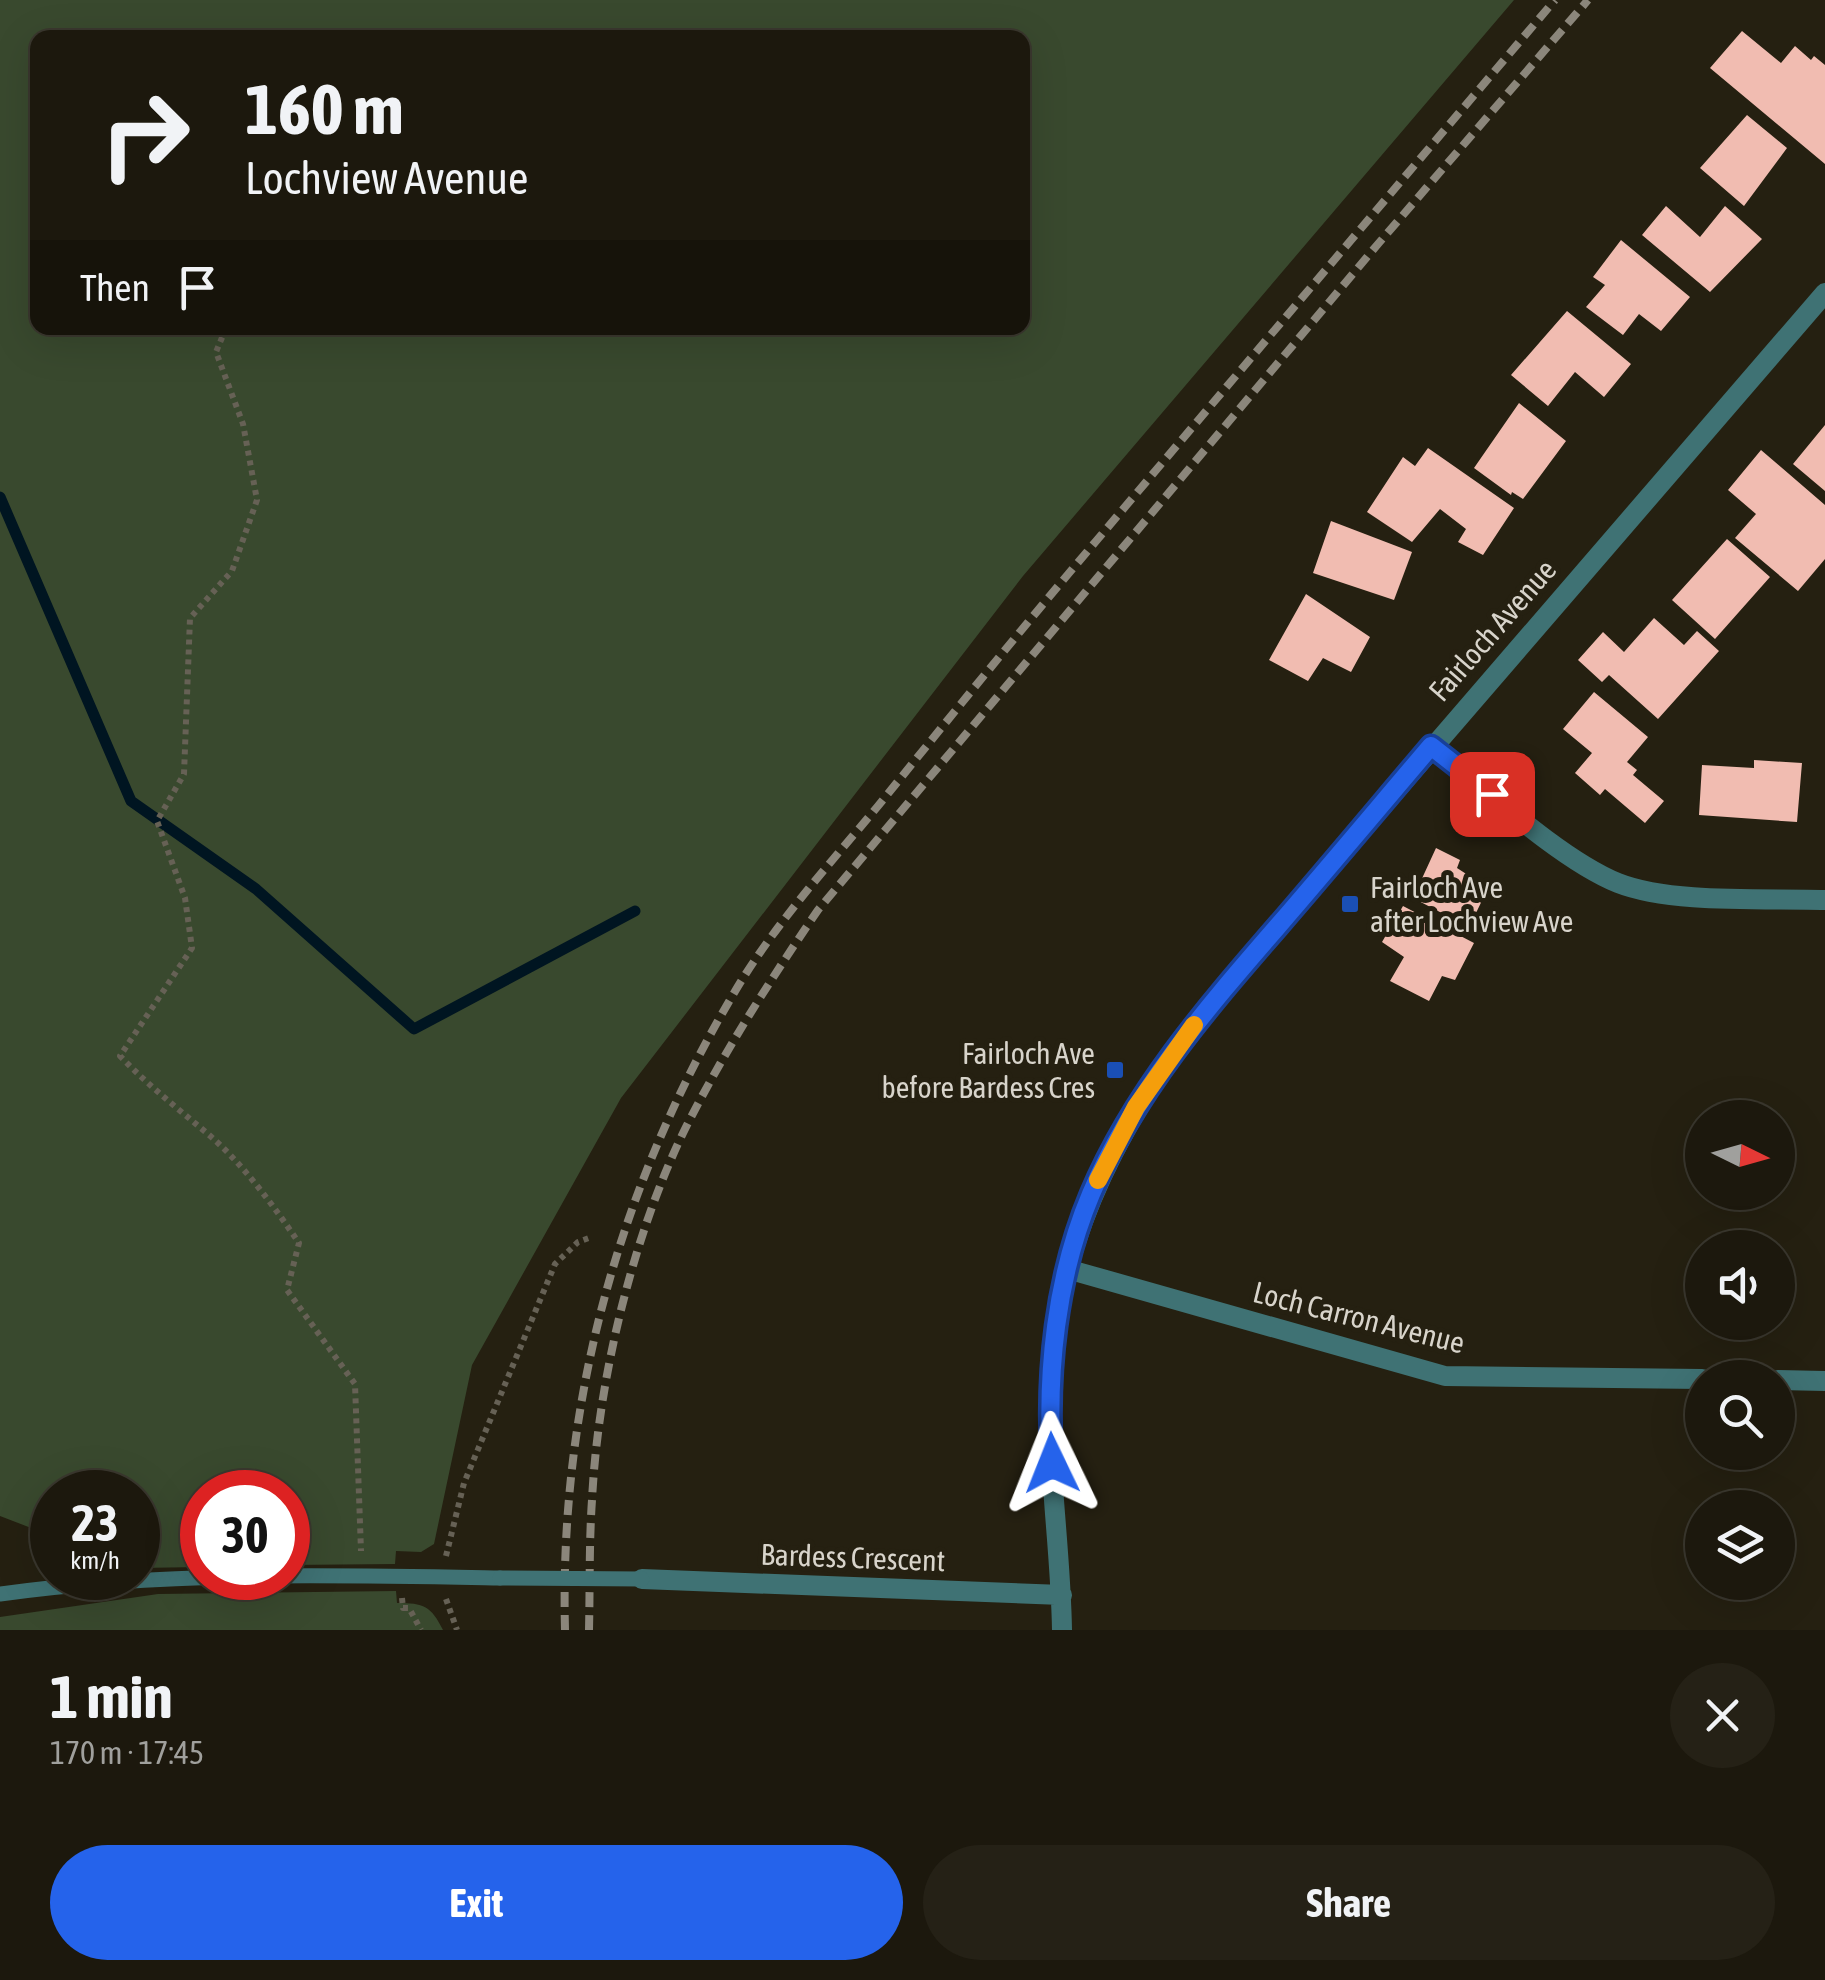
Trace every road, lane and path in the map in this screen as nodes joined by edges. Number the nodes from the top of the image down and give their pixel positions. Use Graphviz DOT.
graph roads {
  1 [pos="1825,293"];
  2 [pos="223,335"];
  3 [pos="1431,746"];
  4 [pos="1825,900"];
  5 [pos="589,1238"];
  6 [pos="1067,1269"];
  7 [pos="1685,1379"];
  8 [pos="1795,1380"];
  9 [pos="1825,1381"];
  10 [pos="446,1544"];
  11 [pos="362,1577"];
  12 [pos="642,1579"];
  13 [pos="0,1594"];
  14 [pos="1062,1596"];
  15 [pos="447,1610"];
  16 [pos="458,1630"];
  17 [pos="1062,1630"];
  1 -- 3 [label="street, Fairloch Avenue"];
  2 -- 11 [label="path"];
  3 -- 4 [label="street"];
  3 -- 6 [label="street, Fairloch Avenue"];
  5 -- 10 [label="path"];
  6 -- 7 [label="street, Loch Carron Avenue"];
  6 -- 14 [label="street, Fairloch Avenue"];
  8 -- 9 [label="street"];
  11 -- 12 [label="lane, bridge"];
  11 -- 13 [label="lane"];
  12 -- 14 [label="street, Bardess Crescent"];
  14 -- 17 [label="street, Fairloch Avenue"];
  15 -- 16 [label="path"];
}
